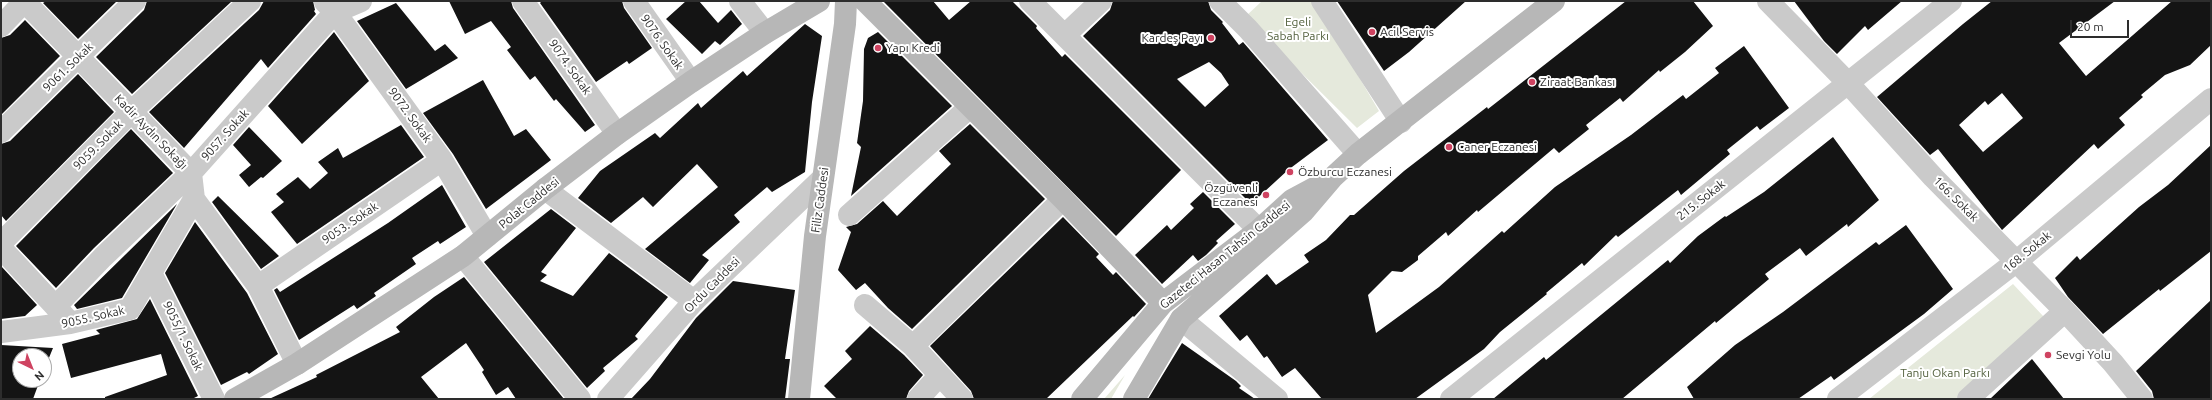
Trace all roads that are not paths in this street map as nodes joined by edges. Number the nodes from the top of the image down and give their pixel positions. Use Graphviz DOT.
graph roads {
  1 [pos="25,1"];
  2 [pos="135,1"];
  3 [pos="250,1"];
  4 [pos="361,1"];
  5 [pos="523,1"];
  6 [pos="634,1"];
  7 [pos="740,1"];
  8 [pos="846,1"];
  9 [pos="864,1"];
  10 [pos="1030,1"];
  11 [pos="1100,1"];
  12 [pos="1220,1"];
  13 [pos="1322,1"];
  14 [pos="1554,1"];
  15 [pos="1768,1"];
  16 [pos="1951,1"];
  17 [pos="330,6"];
  18 [pos="811,6"];
  19 [pos="845,24"];
  20 [pos="1,26"];
  21 [pos="765,33"];
  22 [pos="1065,35"];
  23 [pos="79,57"];
  24 [pos="690,82"];
  25 [pos="1848,83"];
  26 [pos="2211,99"];
  27 [pos="970,107"];
  28 [pos="132,111"];
  29 [pos="1401,122"];
  30 [pos="1,132"];
  31 [pos="617,134"];
  32 [pos="1358,154"];
  33 [pos="442,160"];
  34 [pos="191,173"];
  35 [pos="824,178"];
  36 [pos="1332,178"];
  37 [pos="545,189"];
  38 [pos="194,199"];
  39 [pos="1063,199"];
  40 [pos="849,215"];
  41 [pos="1259,230"];
  42 [pos="487,236"];
  43 [pos="1,243"];
  44 [pos="1,248"];
  45 [pos="463,256"];
  46 [pos="2017,261"];
  47 [pos="151,272"];
  48 [pos="258,286"];
  49 [pos="694,301"];
  50 [pos="1163,303"];
  51 [pos="56,306"];
  52 [pos="866,306"];
  53 [pos="2065,311"];
  54 [pos="1180,319"];
  55 [pos="70,323"];
  56 [pos="1,332"];
  57 [pos="913,346"];
  58 [pos="297,364"];
  59 [pos="939,376"];
  60 [pos="214,399"];
  61 [pos="235,399"];
  62 [pos="580,399"];
  63 [pos="608,399"];
  64 [pos="799,399"];
  65 [pos="918,399"];
  66 [pos="962,399"];
  67 [pos="1082,399"];
  68 [pos="1134,399"];
  69 [pos="1277,399"];
  70 [pos="1451,399"];
  71 [pos="1838,399"];
  72 [pos="1968,399"];
  73 [pos="2142,399"];
  1 -- 20 [label="street"];
  1 -- 23 [label="street, Kadir Aydın Sokağı"];
  2 -- 23 [label="street, 9061. Sokak"];
  3 -- 28 [label="street, 9059. Sokak"];
  4 -- 17 [label="street, 9057. Sokak"];
  5 -- 31 [label="street, 9074. Sokak"];
  6 -- 24 [label="street, 9076. Sokak"];
  7 -- 21 [label="street"];
  8 -- 19 [label="main road, Filiz Caddesi"];
  9 -- 27 [label="main road"];
  10 -- 22 [label="street"];
  11 -- 22 [label="street"];
  12 -- 32 [label="street"];
  13 -- 29 [label="street"];
  14 -- 29 [label="main road, Gazeteci Hasan Tahsin Caddesi"];
  15 -- 25 [label="street, 166. Sokak"];
  16 -- 25 [label="street, 215. Sokak"];
  17 -- 33 [label="street, 9072. Sokak"];
  17 -- 34 [label="street, 9057. Sokak"];
  18 -- 19 [label="main road, Polat Caddesi"];
  18 -- 21 [label="main road, Polat Caddesi"];
  19 -- 35 [label="main road, Filiz Caddesi"];
  21 -- 24 [label="main road, Polat Caddesi"];
  22 -- 41 [label="street"];
  23 -- 28 [label="street, Kadir Aydın Sokağı"];
  23 -- 30 [label="street, 9061. Sokak"];
  24 -- 31 [label="main road, Polat Caddesi"];
  25 -- 46 [label="street, 166. Sokak"];
  25 -- 70 [label="street, 215. Sokak"];
  26 -- 46 [label="street, 168. Sokak"];
  27 -- 39 [label="main road"];
  27 -- 40 [label="street"];
  28 -- 34 [label="street, Kadir Aydın Sokağı"];
  28 -- 43 [label="street, 9059. Sokak"];
  29 -- 32 [label="main road, Gazeteci Hasan Tahsin Caddesi"];
  31 -- 37 [label="main road, Polat Caddesi"];
  32 -- 36 [label="main road, Gazeteci Hasan Tahsin Caddesi"];
  33 -- 42 [label="street, 9072. Sokak"];
  33 -- 48 [label="street, 9053. Sokak"];
  34 -- 38 [label="street, Kadir Aydın Sokağı"];
  34 -- 51 [label="street, 9057. Sokak"];
  35 -- 49 [label="street, Ordu Caddesi"];
  35 -- 64 [label="main road, Filiz Caddesi"];
  36 -- 41 [label="main road, Gazeteci Hasan Tahsin Caddesi"];
  36 -- 54 [label="main road, Gazeteci Hasan Tahsin Caddesi"];
  37 -- 42 [label="main road, Polat Caddesi"];
  37 -- 49 [label="street"];
  38 -- 47 [label="street, 9055. Sokak"];
  38 -- 48 [label="street, Kadir Aydın Sokağı"];
  39 -- 50 [label="main road"];
  39 -- 57 [label="street"];
  41 -- 50 [label="main road, Gazeteci Hasan Tahsin Caddesi"];
  42 -- 45 [label="main road, Polat Caddesi"];
  44 -- 51 [label="street"];
  45 -- 58 [label="main road, Polat Caddesi"];
  45 -- 62 [label="street"];
  46 -- 53 [label="street, 166. Sokak"];
  46 -- 71 [label="street, 168. Sokak"];
  47 -- 55 [label="street, 9055. Sokak"];
  47 -- 60 [label="street, 9055/1. Sokak"];
  48 -- 58 [label="street, Kadir Aydın Sokağı"];
  49 -- 63 [label="street, Ordu Caddesi"];
  50 -- 67 [label="main road, Gazeteci Hasan Tahsin Caddesi"];
  51 -- 55 [label="street"];
  52 -- 57 [label="street"];
  53 -- 72 [label="street"];
  53 -- 73 [label="street, 166. Sokak"];
  54 -- 68 [label="main road, Gazeteci Hasan Tahsin Caddesi"];
  54 -- 69 [label="street"];
  55 -- 56 [label="street, 9055. Sokak"];
  57 -- 59 [label="street"];
  58 -- 61 [label="main road, Polat Caddesi"];
  59 -- 65 [label="street"];
  59 -- 66 [label="street"];
}
